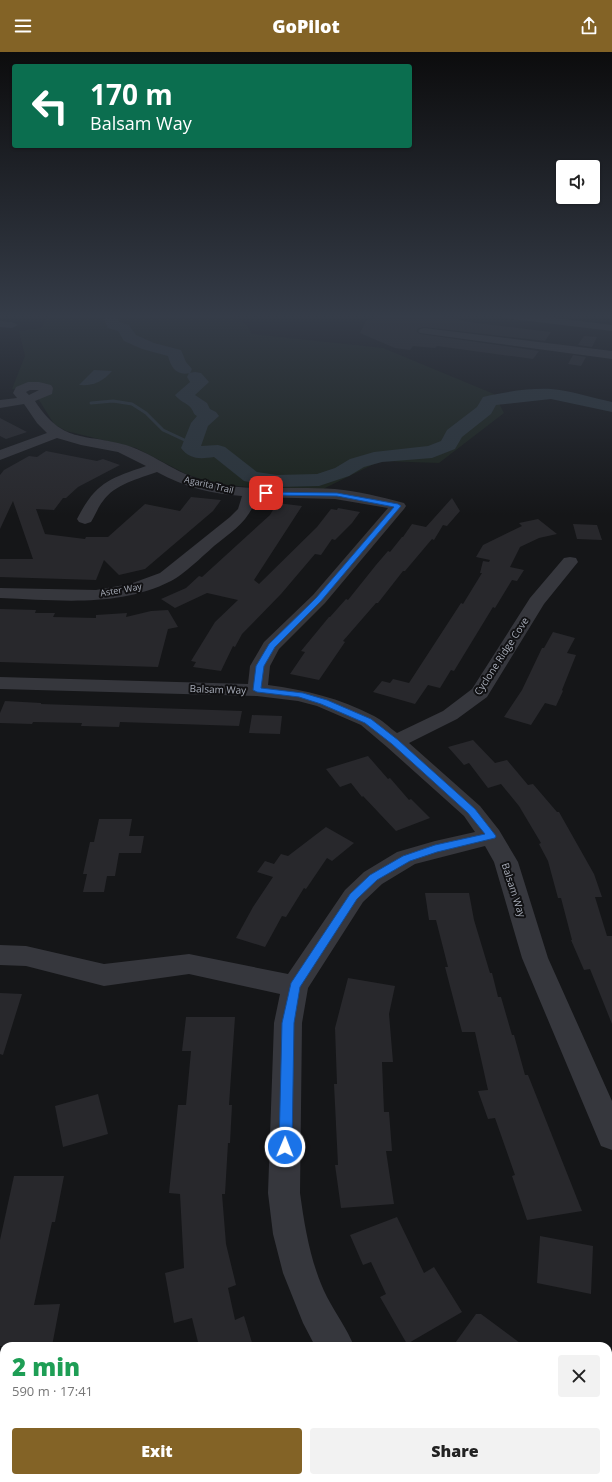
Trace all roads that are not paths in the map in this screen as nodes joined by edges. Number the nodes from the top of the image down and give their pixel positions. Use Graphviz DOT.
graph roads {
  1 [pos="0,404"];
  2 [pos="59,433"];
  3 [pos="0,456"];
  4 [pos="158,467"];
  5 [pos="251,493"];
  6 [pos="85,519"];
  7 [pos="570,562"];
  8 [pos="0,593"];
  9 [pos="0,682"];
  10 [pos="257,690"];
  11 [pos="395,742"];
  12 [pos="491,836"];
  13 [pos="0,955"];
  14 [pos="295,986"];
  15 [pos="612,1136"];
  16 [pos="334,1342"];
  1 -- 2 [label="street, Agarita Trail"];
  2 -- 3 [label="street"];
  2 -- 4 [label="street, Agarita Trail"];
  4 -- 5 [label="street, Agarita Trail"];
  4 -- 6 [label="street"];
  5 -- 8 [label="street, Aster Way"];
  5 -- 10 [label="street, Agarita Trail"];
  7 -- 11 [label="street, Cyclone Ridge Cove"];
  9 -- 10 [label="street, Balsam Way"];
  10 -- 11 [label="street, Balsam Way"];
  11 -- 12 [label="street, Balsam Way"];
  12 -- 14 [label="street"];
  12 -- 15 [label="street, Balsam Way"];
  13 -- 14 [label="street"];
  14 -- 16 [label="street"];
}
